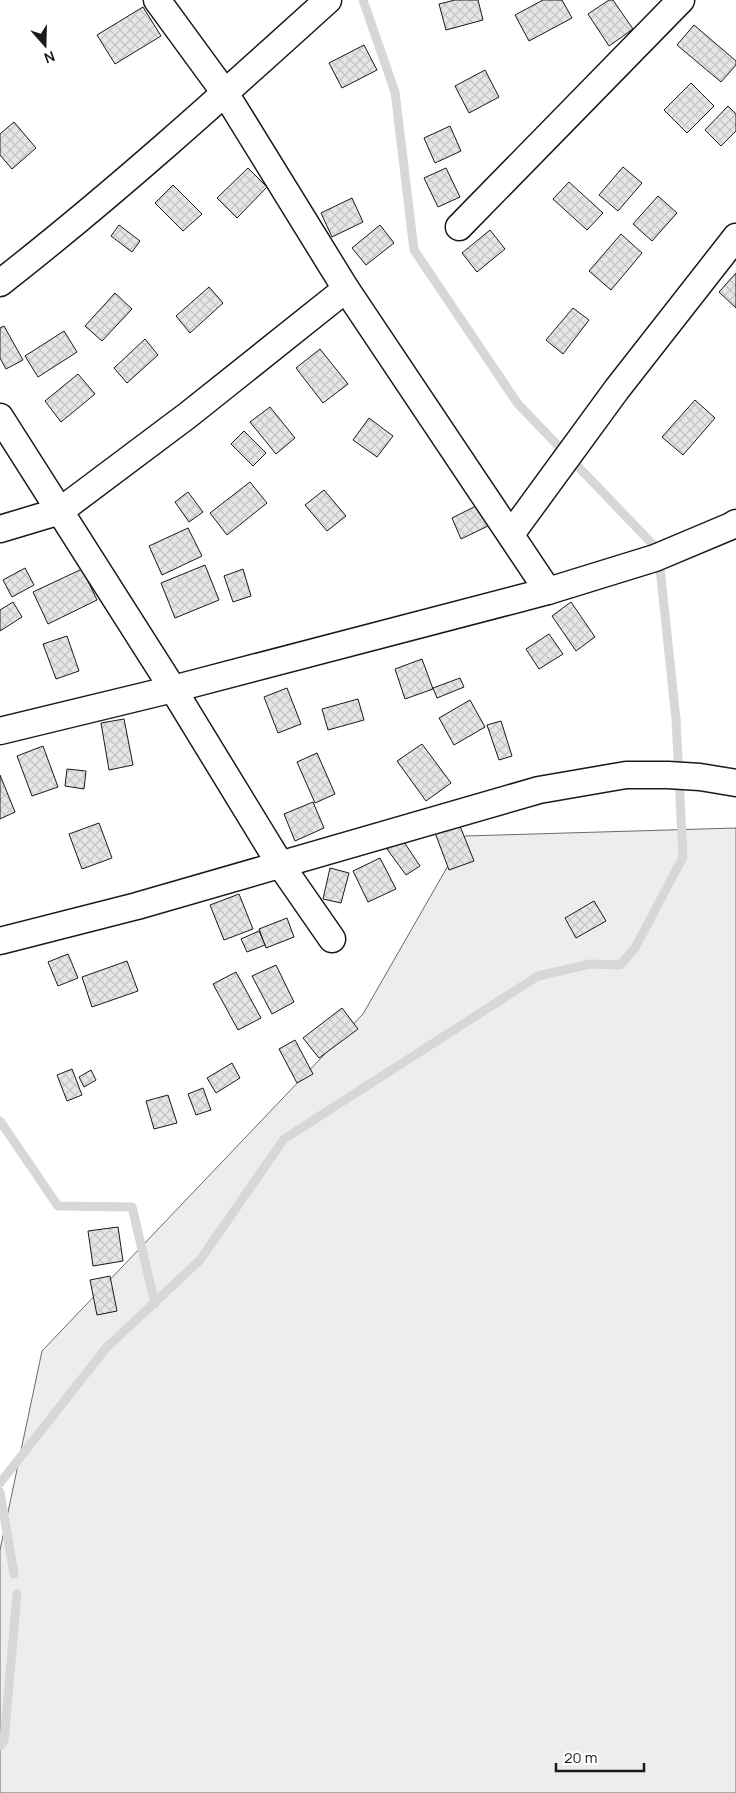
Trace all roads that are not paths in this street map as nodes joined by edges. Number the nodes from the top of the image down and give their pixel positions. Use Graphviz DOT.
graph roads {
  1 [pos="157,0"];
  2 [pos="328,0"];
  3 [pos="681,0"];
  4 [pos="225,93"];
  5 [pos="459,227"];
  6 [pos="736,237"];
  7 [pos="0,283"];
  8 [pos="346,289"];
  9 [pos="0,418"];
  10 [pos="60,511"];
  11 [pos="736,522"];
  12 [pos="0,530"];
  13 [pos="511,534"];
  14 [pos="548,591"];
  15 [pos="173,689"];
  16 [pos="0,731"];
  17 [pos="736,783"];
  18 [pos="280,864"];
  19 [pos="332,939"];
  20 [pos="0,941"];
  1 -- 4 [label="street"];
  2 -- 4 [label="street"];
  3 -- 5 [label="street"];
  4 -- 7 [label="street"];
  4 -- 8 [label="street"];
  6 -- 13 [label="street"];
  8 -- 10 [label="street"];
  8 -- 13 [label="street"];
  9 -- 10 [label="street"];
  10 -- 12 [label="street"];
  10 -- 15 [label="street"];
  11 -- 14 [label="street"];
  13 -- 14 [label="street"];
  14 -- 15 [label="street"];
  15 -- 16 [label="street"];
  15 -- 18 [label="street"];
  17 -- 18 [label="street"];
  18 -- 19 [label="street"];
  18 -- 20 [label="street"];
}
